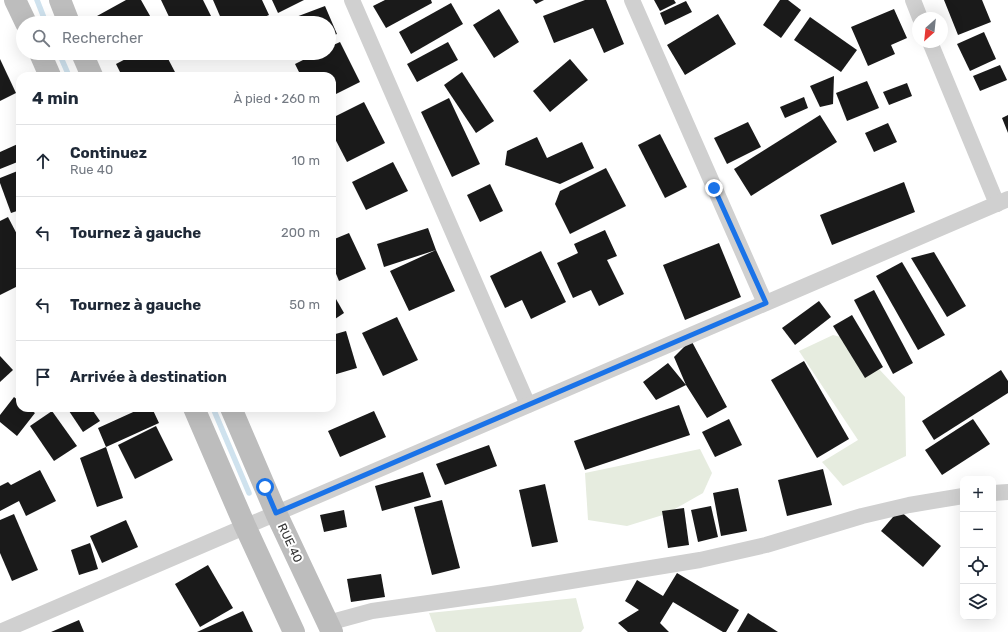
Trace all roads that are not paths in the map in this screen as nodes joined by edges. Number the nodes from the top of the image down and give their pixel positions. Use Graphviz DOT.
graph roads {
  1 [pos="15,0"];
  2 [pos="60,0"];
  3 [pos="352,0"];
  4 [pos="632,0"];
  5 [pos="913,0"];
  6 [pos="918,12"];
  7 [pos="23,16"];
  8 [pos="66,16"];
  9 [pos="933,48"];
  10 [pos="43,60"];
  11 [pos="85,60"];
  12 [pos="48,72"];
  13 [pos="90,72"];
  14 [pos="1002,201"];
  15 [pos="766,303"];
  16 [pos="528,405"];
  17 [pos="196,412"];
  18 [pos="233,412"];
  19 [pos="1008,492"];
  20 [pos="996,493"];
  21 [pos="960,496"];
  22 [pos="276,513"];
  23 [pos="245,526"];
  24 [pos="330,628"];
  25 [pos="0,632"];
  26 [pos="294,632"];
  1 -- 7 [label="main road"];
  2 -- 8 [label="main road"];
  3 -- 16 [label="street"];
  4 -- 15 [label="street"];
  5 -- 6 [label="street"];
  9 -- 14 [label="street"];
  10 -- 12 [label="main road"];
  11 -- 13 [label="main road"];
  14 -- 15 [label="street"];
  15 -- 16 [label="street"];
  16 -- 22 [label="street"];
  17 -- 23 [label="main road"];
  18 -- 22 [label="main road, RUE 40"];
  19 -- 20 [label="street"];
  21 -- 24 [label="street"];
  22 -- 23 [label="street"];
  22 -- 24 [label="main road, RUE 40"];
  23 -- 25 [label="street"];
  23 -- 26 [label="main road"];
}
